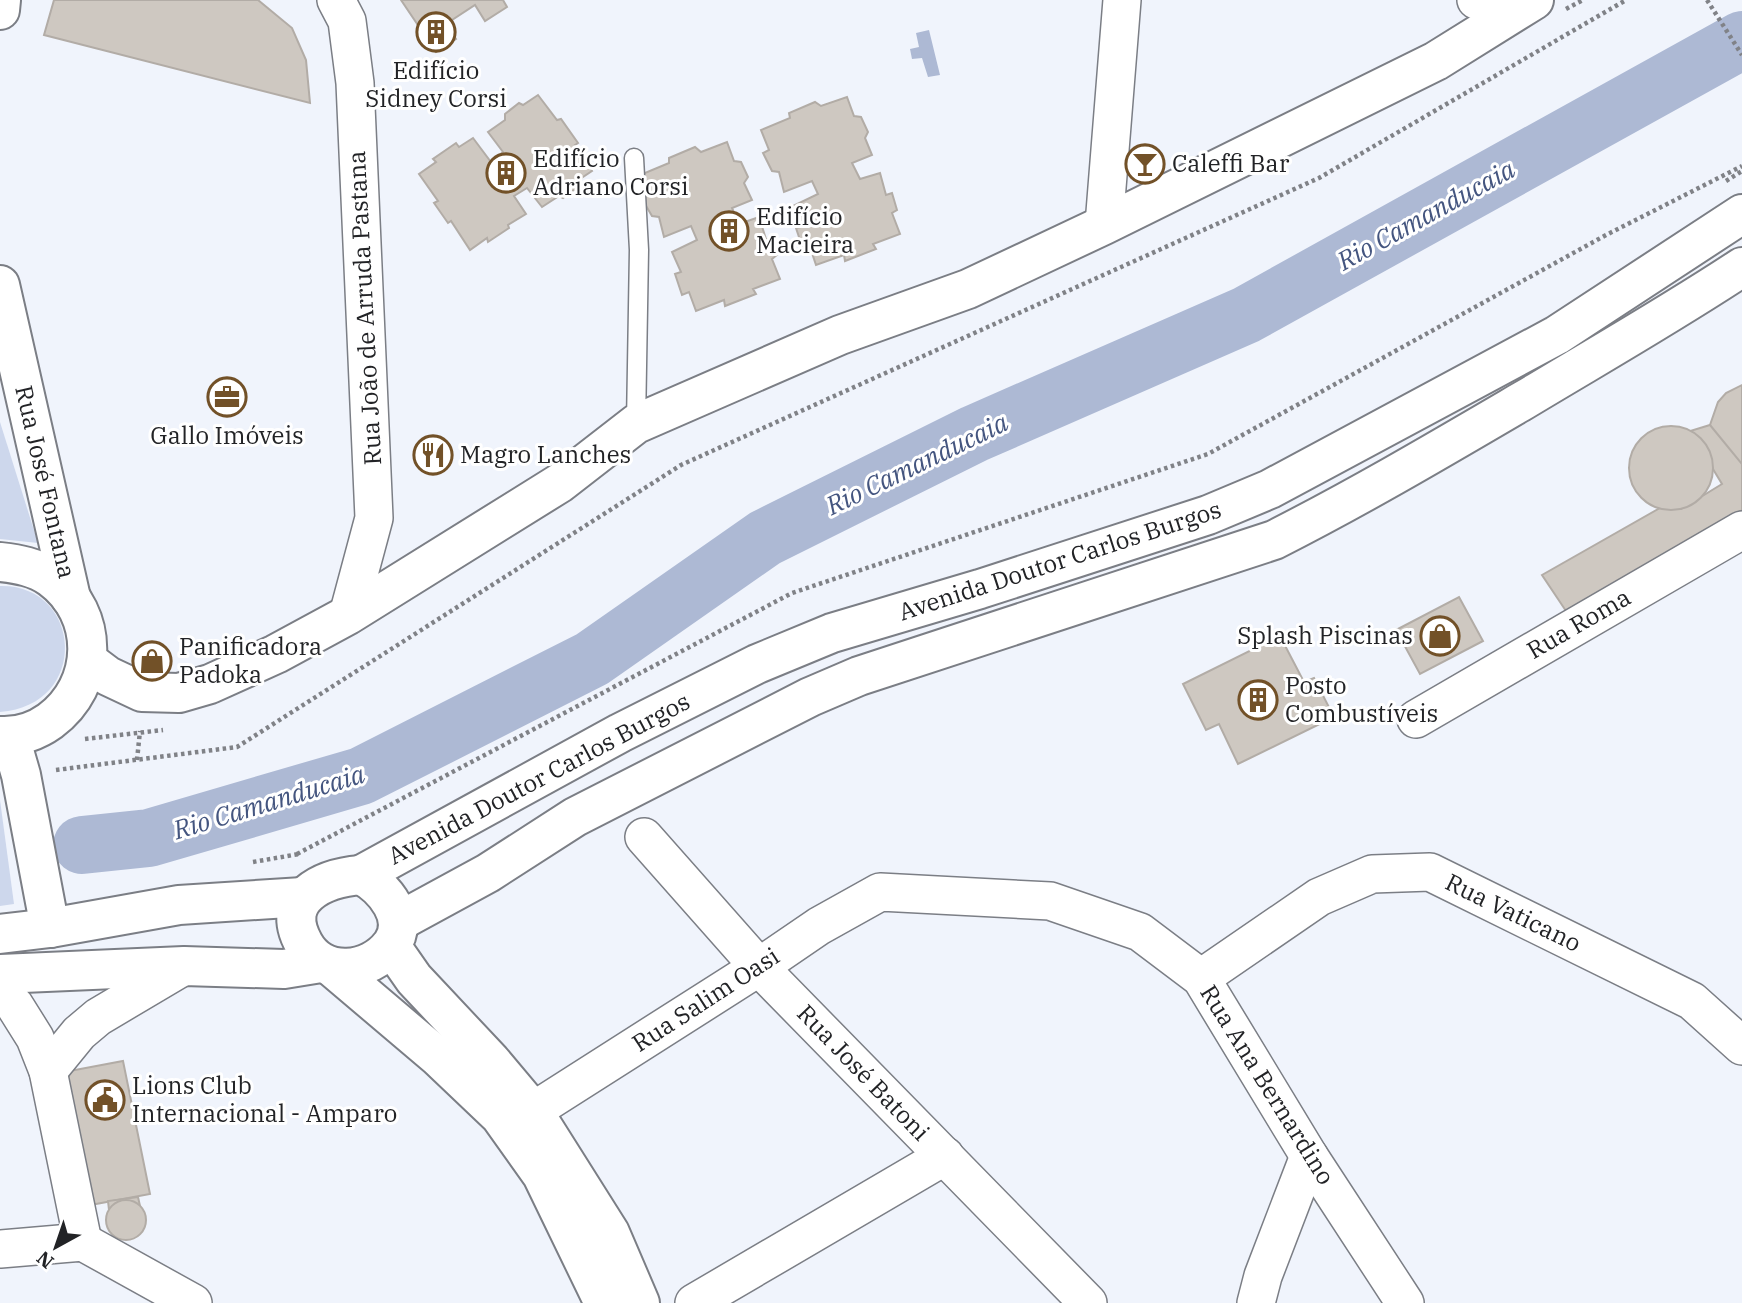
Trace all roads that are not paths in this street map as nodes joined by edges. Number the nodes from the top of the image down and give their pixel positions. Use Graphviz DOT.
graph roads {
  1 [pos="1,0"];
  2 [pos="336,0"];
  3 [pos="1122,0"];
  4 [pos="1476,0"];
  5 [pos="1526,4"];
  6 [pos="0,10"];
  7 [pos="634,158"];
  8 [pos="1742,214"];
  9 [pos="1104,225"];
  10 [pos="1742,267"];
  11 [pos="0,285"];
  12 [pos="636,424"];
  13 [pos="1742,530"];
  14 [pos="0,562"];
  15 [pos="71,598"];
  16 [pos="348,615"];
  17 [pos="88,661"];
  18 [pos="1416,719"];
  19 [pos="5,737"];
  20 [pos="644,837"];
  21 [pos="362,875"];
  22 [pos="880,892"];
  23 [pos="303,897"];
  24 [pos="48,917"];
  25 [pos="0,934"];
  26 [pos="394,934"];
  27 [pos="327,965"];
  28 [pos="184,966"];
  29 [pos="759,967"];
  30 [pos="0,974"];
  31 [pos="1201,978"];
  32 [pos="0,990"];
  33 [pos="1742,1046"];
  34 [pos="48,1072"];
  35 [pos="533,1111"];
  36 [pos="945,1156"];
  37 [pos="1309,1156"];
  38 [pos="83,1242"];
  39 [pos="0,1249"];
  40 [pos="193,1303"];
  41 [pos="604,1303"];
  42 [pos="640,1303"];
  43 [pos="694,1303"];
  44 [pos="1088,1303"];
  45 [pos="1256,1303"];
  46 [pos="1405,1303"];
  1 -- 6 [label="main road"];
  2 -- 16 [label="street, Rua João de Arruda Pastana"];
  3 -- 9 [label="street"];
  4 -- 5 [label="street"];
  5 -- 9 [label="main road"];
  7 -- 12 [label="lane"];
  8 -- 21 [label="main road, Avenida Doutor Carlos Burgos"];
  9 -- 12 [label="main road"];
  10 -- 26 [label="main road, Avenida Doutor Carlos Burgos"];
  11 -- 15 [label="main road, Rua José Fontana"];
  12 -- 16 [label="main road"];
  13 -- 18 [label="street, Rua Roma"];
  14 -- 15 [label="main road"];
  15 -- 17 [label="main road"];
  16 -- 17 [label="main road"];
  17 -- 19 [label="main road"];
  19 -- 24 [label="main road"];
  20 -- 29 [label="street, Rua José Batoni"];
  21 -- 23 [label="main road"];
  21 -- 26 [label="main road"];
  22 -- 29 [label="street, Rua Salim Oasi"];
  22 -- 31 [label="street, Rua Ana Bernardino"];
  23 -- 24 [label="main road"];
  23 -- 27 [label="main road"];
  24 -- 25 [label="main road"];
  26 -- 27 [label="main road"];
  26 -- 35 [label="main road"];
  27 -- 28 [label="main road"];
  27 -- 41 [label="main road"];
  28 -- 30 [label="main road"];
  28 -- 34 [label="street"];
  29 -- 35 [label="street, Rua Salim Oasi"];
  29 -- 36 [label="street, Rua José Batoni"];
  31 -- 33 [label="street, Rua Vaticano"];
  31 -- 37 [label="street, Rua Ana Bernardino"];
  32 -- 34 [label="street"];
  34 -- 38 [label="street"];
  35 -- 42 [label="main road"];
  36 -- 43 [label="street"];
  36 -- 44 [label="street, Rua José Batoni"];
  37 -- 45 [label="street"];
  37 -- 46 [label="street, Rua Ana Bernardino"];
  38 -- 39 [label="street"];
  38 -- 40 [label="street"];
}
